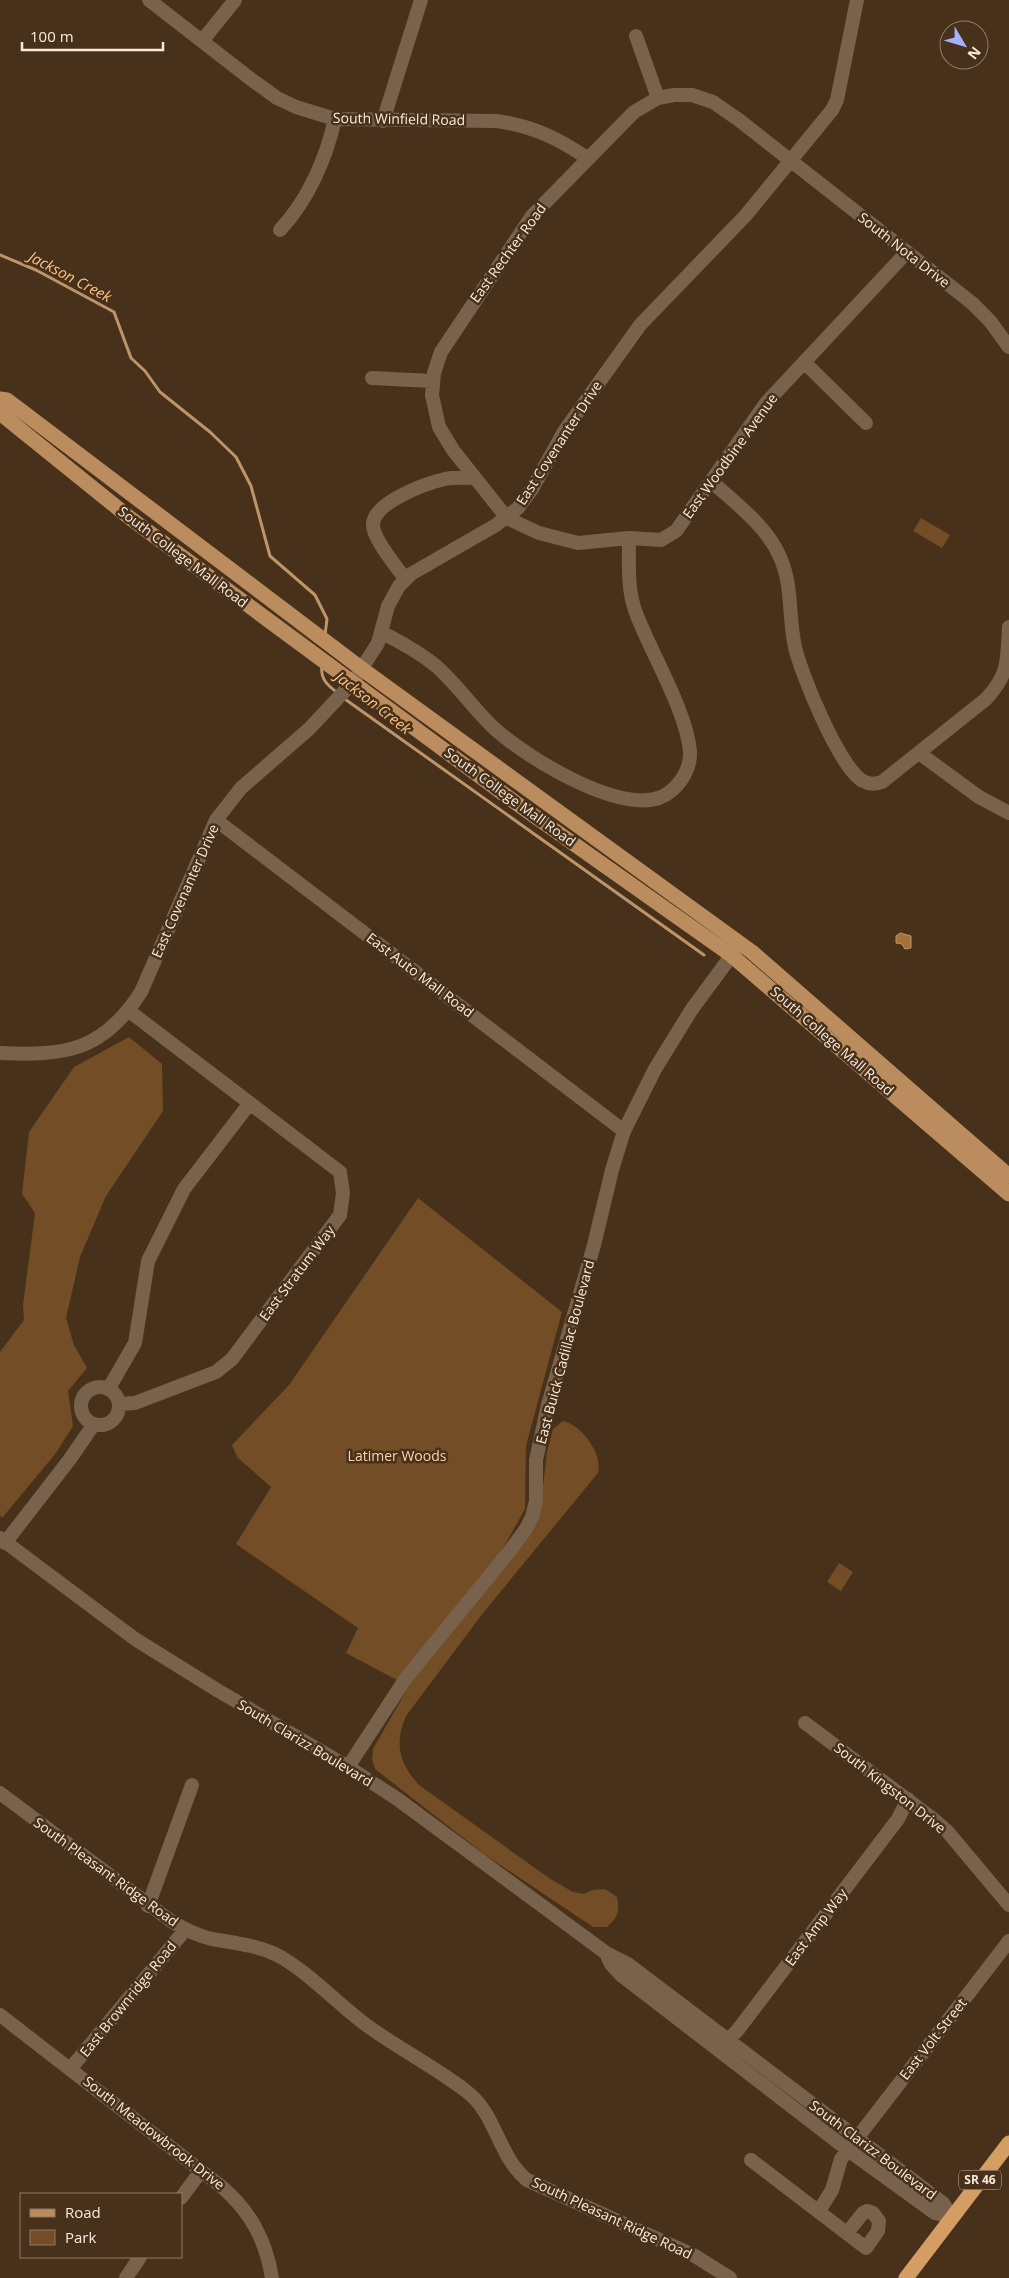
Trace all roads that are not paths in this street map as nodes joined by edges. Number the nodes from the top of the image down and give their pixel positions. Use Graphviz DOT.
graph roads {
  1 [pos="149,0"];
  2 [pos="235,0"];
  3 [pos="421,0"];
  4 [pos="857,0"];
  5 [pos="636,36"];
  6 [pos="202,41"];
  7 [pos="658,98"];
  8 [pos="335,119"];
  9 [pos="383,120"];
  10 [pos="587,158"];
  11 [pos="790,160"];
  12 [pos="280,230"];
  13 [pos="907,252"];
  14 [pos="1009,347"];
  15 [pos="804,362"];
  16 [pos="372,378"];
  17 [pos="432,381"];
  18 [pos="0,399"];
  19 [pos="0,413"];
  20 [pos="866,423"];
  21 [pos="475,478"];
  22 [pos="711,480"];
  23 [pos="142,504"];
  24 [pos="130,518"];
  25 [pos="507,518"];
  26 [pos="629,538"];
  27 [pos="405,579"];
  28 [pos="1009,627"];
  29 [pos="381,632"];
  30 [pos="362,669"];
  31 [pos="350,686"];
  32 [pos="919,754"];
  33 [pos="528,789"];
  34 [pos="516,803"];
  35 [pos="1009,813"];
  36 [pos="216,820"];
  37 [pos="736,949"];
  38 [pos="129,1011"];
  39 [pos="0,1053"];
  40 [pos="250,1103"];
  41 [pos="624,1131"];
  42 [pos="980,1150"];
  43 [pos="966,1158"];
  44 [pos="1006,1183"];
  45 [pos="109,1388"];
  46 [pos="120,1404"];
  47 [pos="94,1424"];
  48 [pos="2,1540"];
  49 [pos="805,1723"];
  50 [pos="348,1767"];
  51 [pos="192,1785"];
  52 [pos="0,1793"];
  53 [pos="908,1800"];
  54 [pos="1009,1904"];
  55 [pos="148,1906"];
  56 [pos="185,1930"];
  57 [pos="1009,1941"];
  58 [pos="606,1953"];
  59 [pos="0,2015"];
  60 [pos="729,2040"];
  61 [pos="718,2050"];
  62 [pos="71,2068"];
  63 [pos="857,2138"];
  64 [pos="1009,2143"];
  65 [pos="848,2150"];
  66 [pos="751,2160"];
  67 [pos="201,2170"];
  68 [pos="182,2197"];
  69 [pos="818,2211"];
  70 [pos="952,2217"];
  71 [pos="847,2233"];
  72 [pos="139,2258"];
  73 [pos="126,2278"];
  74 [pos="272,2278"];
  75 [pos="730,2278"];
  76 [pos="906,2278"];
  1 -- 6 [label="street, South Winfield Road"];
  2 -- 6 [label="street"];
  3 -- 9 [label="street"];
  4 -- 11 [label="street, East Covenanter Drive"];
  5 -- 7 [label="street"];
  6 -- 8 [label="street, South Winfield Road"];
  7 -- 10 [label="street, East Rechter Road"];
  7 -- 11 [label="street, East Rechter Road"];
  8 -- 9 [label="street, South Winfield Road"];
  8 -- 12 [label="street"];
  9 -- 10 [label="street, South Winfield Road"];
  10 -- 17 [label="street, East Rechter Road"];
  11 -- 13 [label="street, South Nota Drive"];
  11 -- 25 [label="street, East Covenanter Drive"];
  13 -- 14 [label="street, South Nota Drive"];
  13 -- 15 [label="street, East Woodbine Avenue"];
  15 -- 20 [label="street"];
  15 -- 22 [label="street, East Woodbine Avenue"];
  16 -- 17 [label="street"];
  17 -- 21 [label="street, East Rechter Road"];
  18 -- 23 [label="main road, South College Mall Road"];
  19 -- 24 [label="main road, South College Mall Road"];
  21 -- 25 [label="street, East Rechter Road"];
  21 -- 27 [label="street"];
  22 -- 26 [label="street, East Woodbine Avenue"];
  22 -- 32 [label="street"];
  23 -- 24 [label="main road"];
  23 -- 30 [label="main road, South College Mall Road"];
  24 -- 31 [label="main road, South College Mall Road"];
  25 -- 26 [label="street, East Woodbine Avenue"];
  25 -- 27 [label="street, East Covenanter Drive"];
  26 -- 29 [label="street"];
  27 -- 29 [label="street, East Covenanter Drive"];
  28 -- 32 [label="street"];
  29 -- 30 [label="street, East Covenanter Drive"];
  30 -- 31 [label="street, East Covenanter Drive"];
  30 -- 33 [label="main road, South College Mall Road"];
  31 -- 34 [label="main road, South College Mall Road"];
  31 -- 36 [label="street, East Covenanter Drive"];
  32 -- 35 [label="street"];
  33 -- 34 [label="street"];
  33 -- 37 [label="main road, South College Mall Road"];
  34 -- 37 [label="main road, South College Mall Road"];
  36 -- 38 [label="street, East Covenanter Drive"];
  36 -- 41 [label="street, East Auto Mall Road"];
  37 -- 41 [label="street, East Buick Cadillac Boulevard"];
  37 -- 42 [label="main road, South College Mall Road"];
  37 -- 43 [label="main road, South College Mall Road"];
  38 -- 39 [label="street, East Covenanter Drive"];
  38 -- 40 [label="street, East Stratum Way"];
  40 -- 45 [label="street"];
  40 -- 46 [label="street, East Stratum Way"];
  41 -- 50 [label="street, East Buick Cadillac Boulevard"];
  42 -- 43 [label="main road"];
  42 -- 44 [label="main road, South College Mall Road"];
  43 -- 44 [label="main road, South College Mall Road"];
  45 -- 46 [label="street"];
  45 -- 47 [label="street"];
  46 -- 47 [label="street"];
  47 -- 48 [label="street"];
  48 -- 50 [label="street, South Clarizz Boulevard"];
  49 -- 53 [label="street, South Kingston Drive"];
  50 -- 58 [label="street, South Clarizz Boulevard"];
  51 -- 55 [label="street"];
  52 -- 55 [label="street, South Pleasant Ridge Road"];
  53 -- 54 [label="street, South Kingston Drive"];
  53 -- 60 [label="street, East Amp Way"];
  55 -- 56 [label="street, South Pleasant Ridge Road"];
  56 -- 62 [label="street, East Brownridge Road"];
  56 -- 75 [label="street, South Pleasant Ridge Road"];
  57 -- 63 [label="street, East Volt Street"];
  58 -- 60 [label="street, South Clarizz Boulevard"];
  58 -- 61 [label="street, South Clarizz Boulevard"];
  59 -- 62 [label="street, South Meadowbrook Drive"];
  60 -- 61 [label="street, East Amp Way"];
  60 -- 63 [label="street, South Clarizz Boulevard"];
  61 -- 65 [label="street, South Clarizz Boulevard"];
  62 -- 67 [label="street, South Meadowbrook Drive"];
  63 -- 65 [label="street, East Volt Street"];
  63 -- 70 [label="street, South Clarizz Boulevard"];
  64 -- 70 [label="highway, SR 46"];
  65 -- 69 [label="street, East Volt Street"];
  65 -- 70 [label="street, South Clarizz Boulevard"];
  66 -- 69 [label="street"];
  67 -- 68 [label="street"];
  67 -- 74 [label="street, South Meadowbrook Drive"];
  69 -- 71 [label="street"];
  70 -- 76 [label="highway, SR 46"];
  72 -- 73 [label="street"];
}
